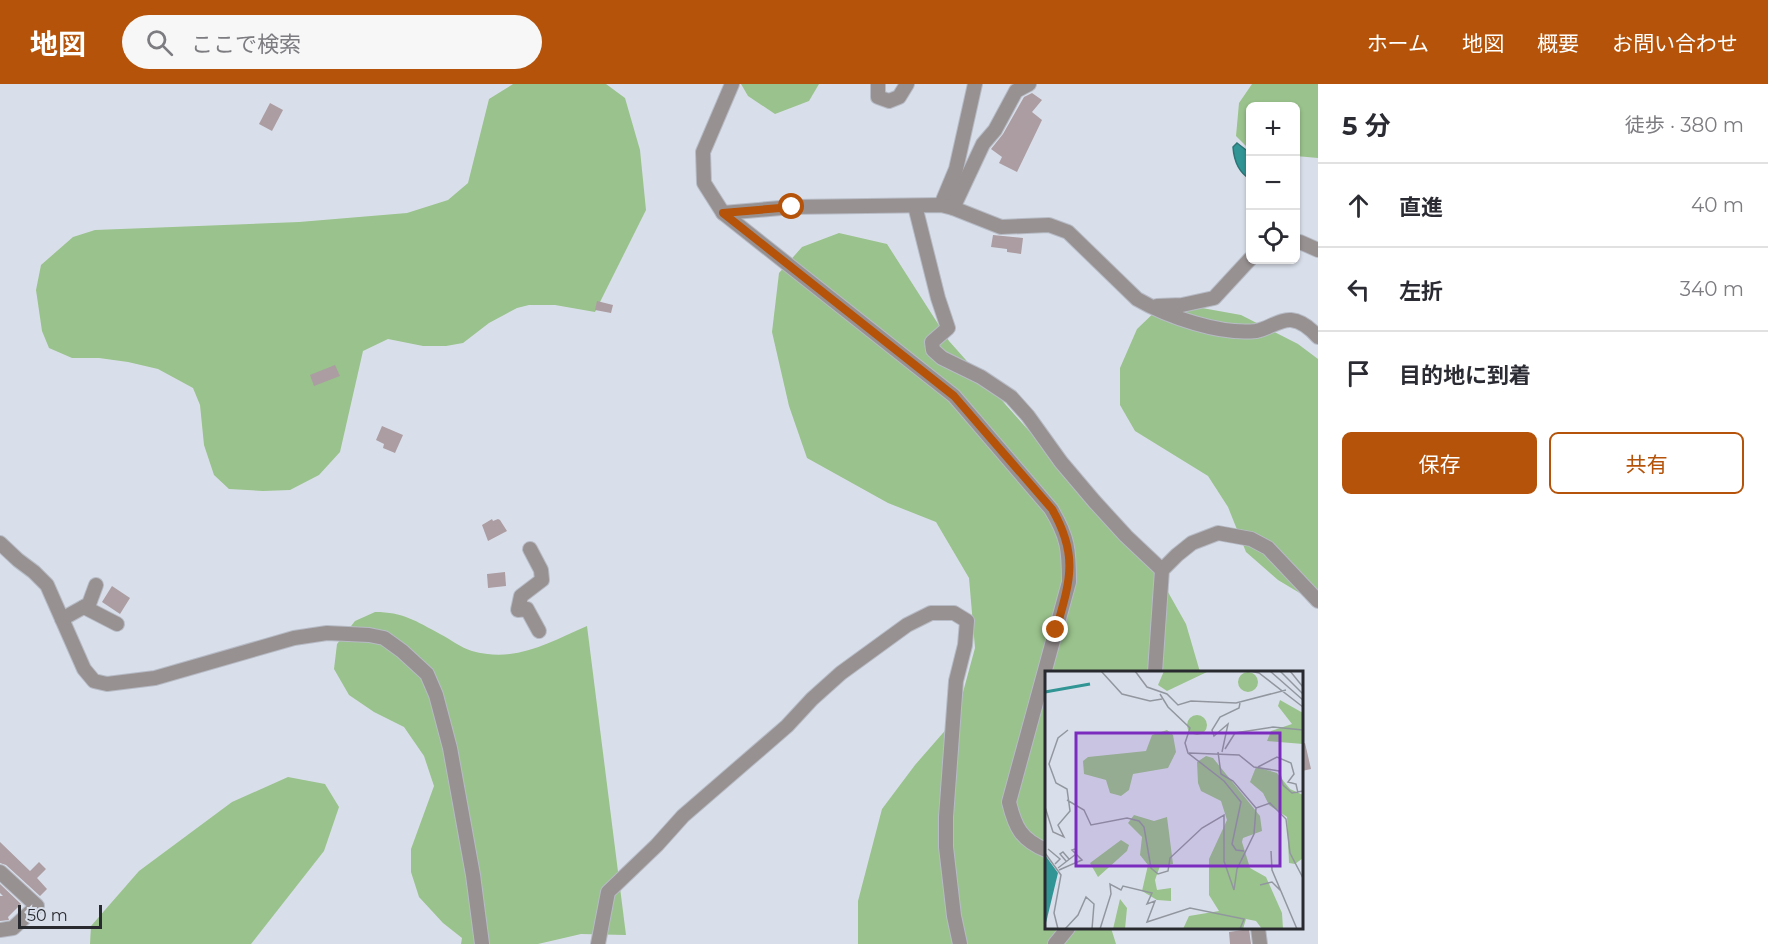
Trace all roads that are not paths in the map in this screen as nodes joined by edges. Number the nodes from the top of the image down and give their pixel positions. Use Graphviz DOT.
graph roads {
  1 [pos="732,84"];
  2 [pos="878,84"];
  3 [pos="907,84"];
  4 [pos="975,84"];
  5 [pos="1029,84"];
  6 [pos="915,206"];
  7 [pos="947,206"];
  8 [pos="723,213"];
  9 [pos="1300,242"];
  10 [pos="1318,250"];
  11 [pos="1246,264"];
  12 [pos="1149,306"];
  13 [pos="1318,337"];
  14 [pos="0,543"];
  15 [pos="530,549"];
  16 [pos="1162,570"];
  17 [pos="96,585"];
  18 [pos="1318,601"];
  19 [pos="84,607"];
  20 [pos="62,619"];
  21 [pos="117,624"];
  22 [pos="539,631"];
  23 [pos="1155,671"];
  24 [pos="1045,849"];
  25 [pos="0,872"];
  26 [pos="1066,929"];
  27 [pos="1258,929"];
  28 [pos="0,930"];
  29 [pos="482,944"];
  30 [pos="598,944"];
  31 [pos="960,944"];
  32 [pos="1055,944"];
  33 [pos="1260,944"];
  1 -- 8 [label="street"];
  2 -- 3 [label="street"];
  4 -- 7 [label="street"];
  5 -- 7 [label="street"];
  6 -- 7 [label="street"];
  6 -- 8 [label="street"];
  6 -- 16 [label="street"];
  7 -- 12 [label="street"];
  8 -- 24 [label="street"];
  9 -- 10 [label="street"];
  11 -- 12 [label="street"];
  12 -- 13 [label="street"];
  14 -- 20 [label="street"];
  15 -- 22 [label="street"];
  16 -- 18 [label="street"];
  16 -- 23 [label="street"];
  17 -- 19 [label="street"];
  19 -- 20 [label="street"];
  19 -- 21 [label="street"];
  20 -- 29 [label="street"];
  25 -- 28 [label="street"];
  26 -- 32 [label="street"];
  27 -- 33 [label="street"];
  30 -- 31 [label="street"];
}
